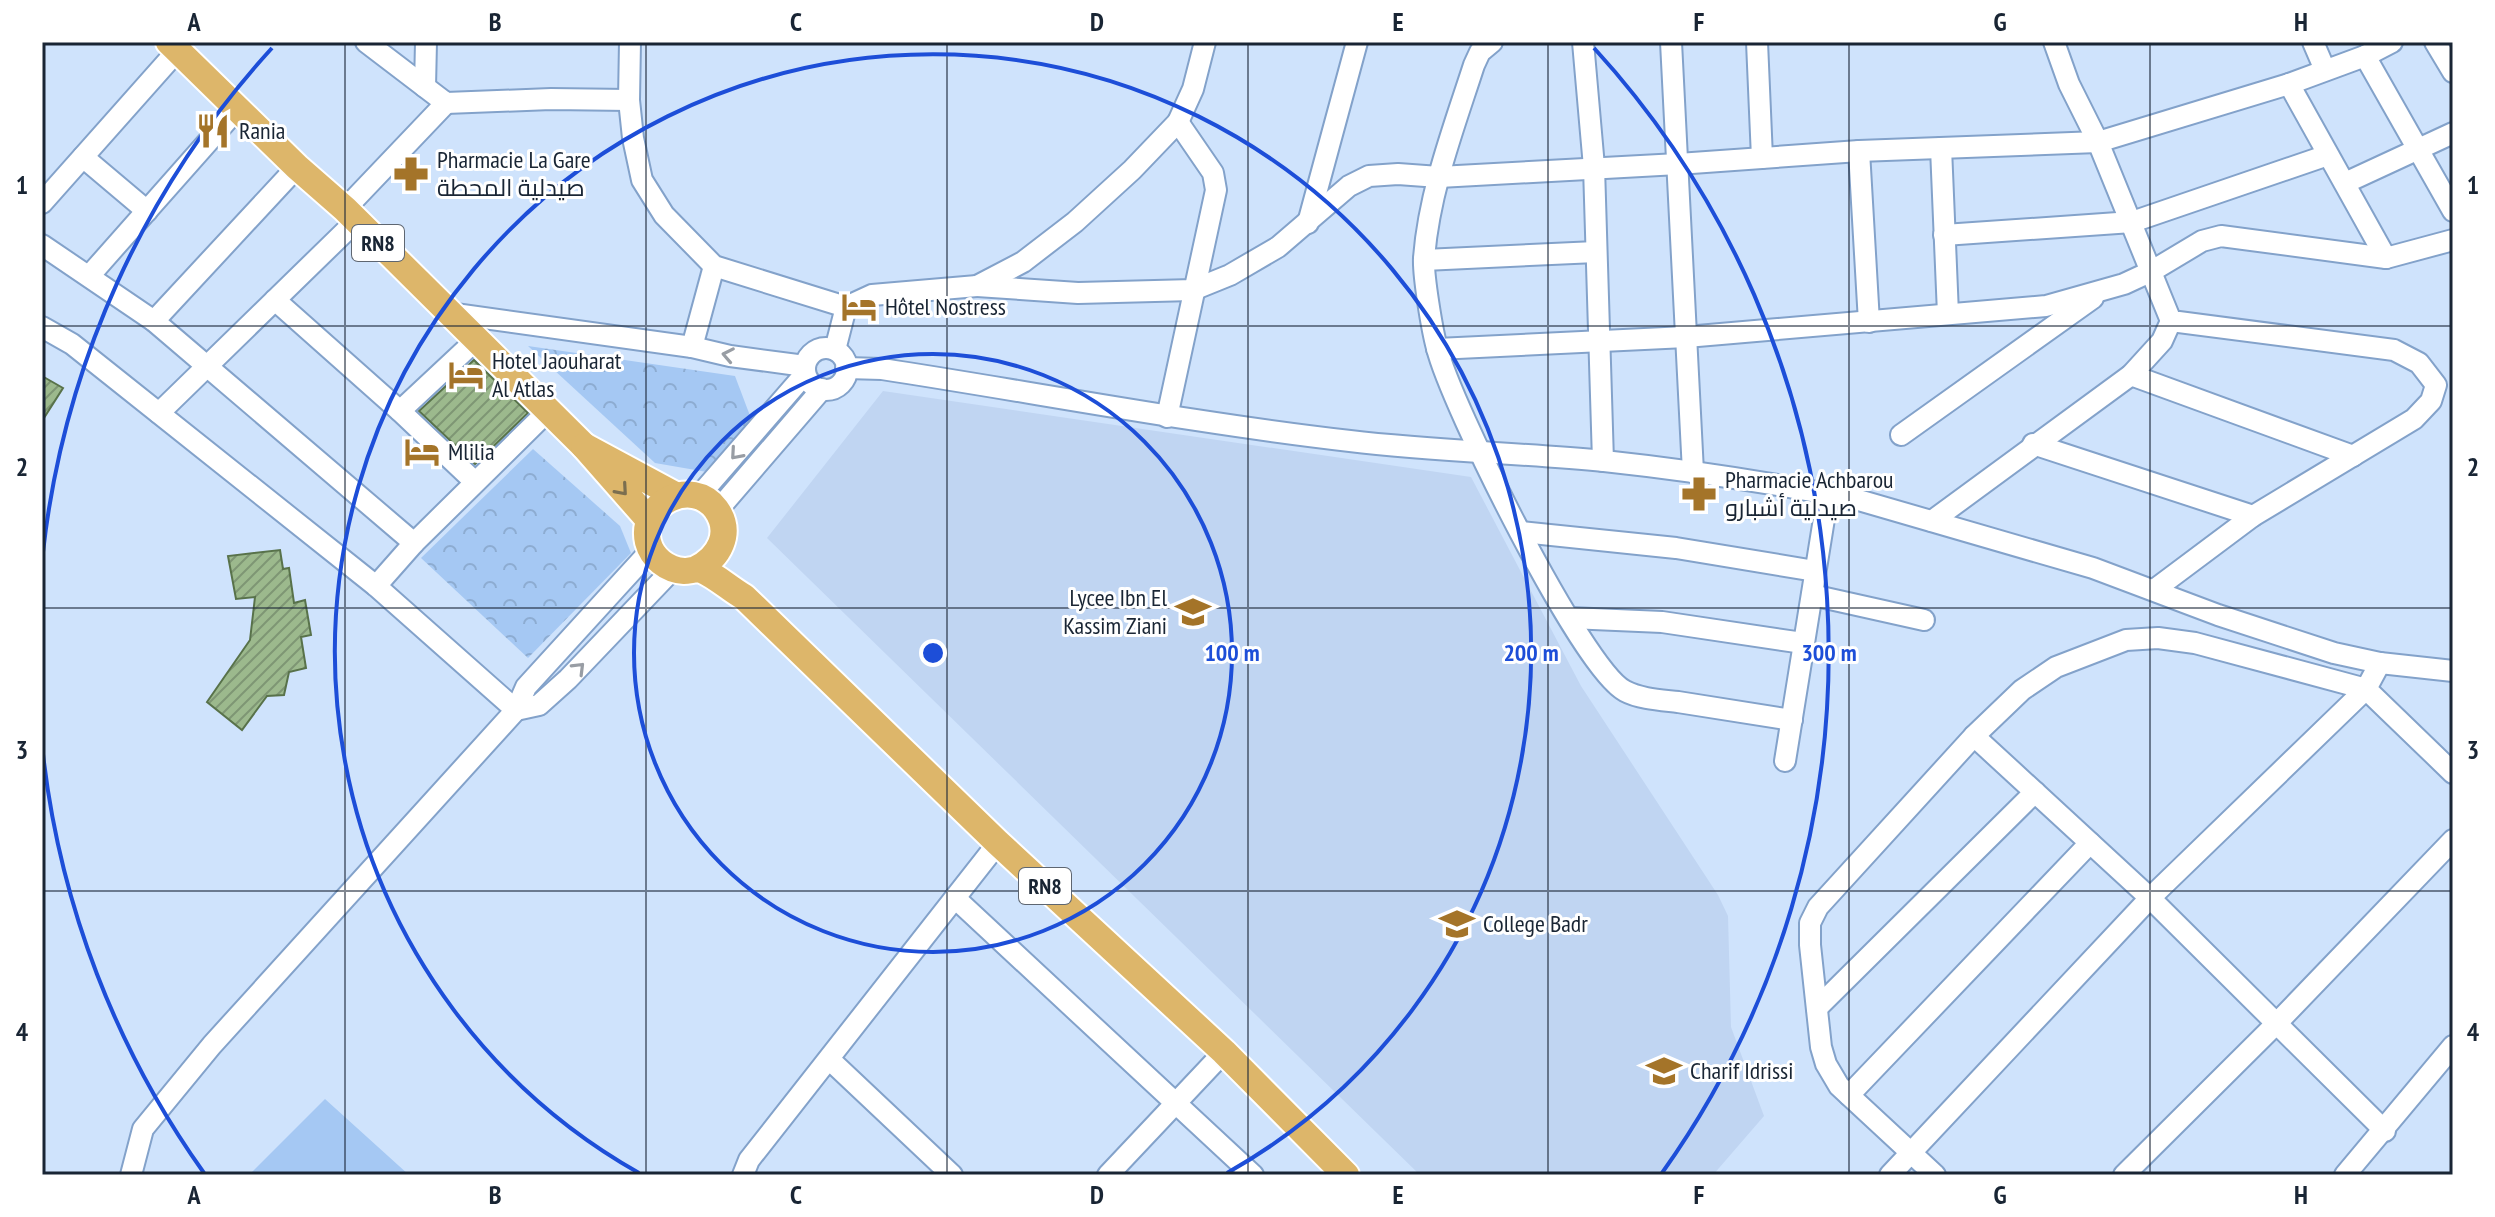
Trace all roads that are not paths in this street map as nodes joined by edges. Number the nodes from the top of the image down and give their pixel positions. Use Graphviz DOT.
graph roads {
  1 [pos="366,42"];
  2 [pos="426,42"];
  3 [pos="630,42"];
  4 [pos="1205,42"];
  5 [pos="1357,42"];
  6 [pos="1492,42"];
  7 [pos="1583,42"];
  8 [pos="1671,42"];
  9 [pos="1757,42"];
  10 [pos="2054,42"];
  11 [pos="2313,42"];
  12 [pos="2392,42"];
  13 [pos="2435,42"];
  14 [pos="173,46"];
  15 [pos="2365,56"];
  16 [pos="2325,70"];
  17 [pos="2453,72"];
  18 [pos="2289,84"];
  19 [pos="425,87"];
  20 [pos="629,100"];
  21 [pos="446,103"];
  22 [pos="237,109"];
  23 [pos="1178,122"];
  24 [pos="2453,133"];
  25 [pos="2098,142"];
  26 [pos="1941,148"];
  27 [pos="2419,149"];
  28 [pos="1859,151"];
  29 [pos="2328,155"];
  30 [pos="83,157"];
  31 [pos="1762,158"];
  32 [pos="1678,164"];
  33 [pos="297,167"];
  34 [pos="1594,167"];
  35 [pos="1439,177"];
  36 [pos="2345,183"];
  37 [pos="42,203"];
  38 [pos="147,211"];
  39 [pos="2453,211"];
  40 [pos="350,215"];
  41 [pos="2132,222"];
  42 [pos="1308,223"];
  43 [pos="1944,235"];
  44 [pos="2453,240"];
  45 [pos="42,245"];
  46 [pos="1596,252"];
  47 [pos="2386,258"];
  48 [pos="1424,260"];
  49 [pos="714,266"];
  50 [pos="2152,271"];
  51 [pos="90,275"];
  52 [pos="977,286"];
  53 [pos="1193,290"];
  54 [pos="2105,290"];
  55 [pos="275,300"];
  56 [pos="846,307"];
  57 [pos="448,313"];
  58 [pos="1948,314"];
  59 [pos="154,321"];
  60 [pos="2171,321"];
  61 [pos="1869,322"];
  62 [pos="42,327"];
  63 [pos="1686,337"];
  64 [pos="476,340"];
  65 [pos="1599,341"];
  66 [pos="692,347"];
  67 [pos="1437,349"];
  68 [pos="835,350"];
  69 [pos="207,367"];
  70 [pos="846,368"];
  71 [pos="805,370"];
  72 [pos="2131,375"];
  73 [pos="822,389"];
  74 [pos="549,410"];
  75 [pos="400,411"];
  76 [pos="159,413"];
  77 [pos="1167,417"];
  78 [pos="1901,435"];
  79 [pos="2033,444"];
  80 [pos="584,446"];
  81 [pos="1479,451"];
  82 [pos="2353,456"];
  83 [pos="1603,461"];
  84 [pos="1693,472"];
  85 [pos="475,482"];
  86 [pos="1828,494"];
  87 [pos="697,501"];
  88 [pos="2253,516"];
  89 [pos="649,520"];
  90 [pos="1932,521"];
  91 [pos="1521,532"];
  92 [pos="414,543"];
  93 [pos="721,545"];
  94 [pos="651,550"];
  95 [pos="684,569"];
  96 [pos="1815,571"];
  97 [pos="376,586"];
  98 [pos="2154,590"];
  99 [pos="1812,595"];
  100 [pos="744,597"];
  101 [pos="1570,618"];
  102 [pos="1924,620"];
  103 [pos="1803,643"];
  104 [pos="2380,663"];
  105 [pos="2453,671"];
  106 [pos="2366,689"];
  107 [pos="516,710"];
  108 [pos="1792,720"];
  109 [pos="1974,736"];
  110 [pos="1785,761"];
  111 [pos="2453,773"];
  112 [pos="2035,792"];
  113 [pos="2453,840"];
  114 [pos="998,843"];
  115 [pos="2090,843"];
  116 [pos="955,898"];
  117 [pos="2150,898"];
  118 [pos="1817,1008"];
  119 [pos="2278,1022"];
  120 [pos="2453,1046"];
  121 [pos="1224,1052"];
  122 [pos="829,1059"];
  123 [pos="1849,1095"];
  124 [pos="1177,1102"];
  125 [pos="2385,1131"];
  126 [pos="1912,1152"];
  127 [pos="131,1175"];
  128 [pos="743,1175"];
  129 [pos="952,1175"];
  130 [pos="1108,1175"];
  131 [pos="1253,1175"];
  132 [pos="1346,1175"];
  133 [pos="1890,1175"];
  134 [pos="1935,1175"];
  135 [pos="2124,1175"];
  136 [pos="2345,1175"];
  1 -- 19 [label="street"];
  2 -- 19 [label="street"];
  3 -- 20 [label="street"];
  4 -- 23 [label="street"];
  5 -- 42 [label="street"];
  6 -- 35 [label="street"];
  7 -- 34 [label="street"];
  8 -- 32 [label="street"];
  9 -- 31 [label="street"];
  10 -- 25 [label="street"];
  11 -- 16 [label="street"];
  12 -- 15 [label="street"];
  13 -- 17 [label="street"];
  14 -- 22 [label="main road, RN8"];
  14 -- 30 [label="street"];
  15 -- 16 [label="street"];
  15 -- 27 [label="street"];
  16 -- 18 [label="street"];
  18 -- 25 [label="street"];
  18 -- 29 [label="street"];
  19 -- 21 [label="street"];
  20 -- 21 [label="street"];
  20 -- 49 [label="street"];
  21 -- 40 [label="street"];
  22 -- 33 [label="main road, RN8"];
  22 -- 38 [label="street"];
  23 -- 52 [label="street"];
  23 -- 53 [label="street"];
  24 -- 27 [label="street"];
  25 -- 26 [label="street"];
  25 -- 41 [label="street"];
  26 -- 28 [label="street"];
  26 -- 43 [label="street"];
  27 -- 36 [label="street"];
  27 -- 39 [label="street"];
  28 -- 31 [label="street"];
  28 -- 61 [label="street"];
  29 -- 36 [label="street"];
  29 -- 41 [label="street"];
  30 -- 37 [label="street"];
  30 -- 38 [label="street"];
  31 -- 32 [label="street"];
  32 -- 34 [label="street"];
  32 -- 63 [label="street"];
  33 -- 40 [label="main road, RN8"];
  33 -- 59 [label="street"];
  34 -- 35 [label="street"];
  34 -- 46 [label="street"];
  35 -- 42 [label="street"];
  35 -- 48 [label="street"];
  36 -- 47 [label="street"];
  38 -- 51 [label="street"];
  40 -- 55 [label="street"];
  40 -- 57 [label="main road, RN8"];
  41 -- 43 [label="street"];
  41 -- 50 [label="street"];
  42 -- 53 [label="street"];
  43 -- 58 [label="street"];
  44 -- 47 [label="street"];
  45 -- 51 [label="street"];
  46 -- 48 [label="street"];
  46 -- 65 [label="street"];
  47 -- 50 [label="street"];
  48 -- 67 [label="street"];
  49 -- 56 [label="street"];
  49 -- 66 [label="street"];
  50 -- 54 [label="street"];
  50 -- 60 [label="street"];
  51 -- 59 [label="street"];
  52 -- 53 [label="street"];
  52 -- 56 [label="street"];
  53 -- 77 [label="street"];
  54 -- 58 [label="street"];
  54 -- 78 [label="street"];
  55 -- 69 [label="street"];
  55 -- 75 [label="street"];
  56 -- 68 [label="street"];
  57 -- 64 [label="main road, RN8"];
  57 -- 66 [label="street"];
  58 -- 61 [label="street"];
  59 -- 69 [label="street"];
  60 -- 72 [label="street"];
  60 -- 82 [label="street"];
  61 -- 63 [label="street"];
  62 -- 76 [label="street"];
  63 -- 65 [label="street"];
  63 -- 84 [label="street"];
  64 -- 74 [label="main road, RN8"];
  64 -- 75 [label="street"];
  65 -- 67 [label="street"];
  65 -- 83 [label="street"];
  71 -- 66 [label="street, one-way"];
  67 -- 81 [label="street"];
  68 -- 70 [label="street"];
  68 -- 71 [label="street"];
  69 -- 76 [label="street"];
  69 -- 92 [label="street"];
  70 -- 73 [label="street"];
  70 -- 77 [label="street"];
  71 -- 73 [label="street"];
  71 -- 87 [label="street, one-way"];
  72 -- 79 [label="street"];
  72 -- 82 [label="street"];
  73 -- 87 [label="street"];
  74 -- 80 [label="main road, RN8"];
  74 -- 85 [label="street"];
  75 -- 85 [label="street"];
  76 -- 97 [label="street"];
  77 -- 81 [label="street"];
  79 -- 88 [label="street"];
  79 -- 90 [label="street"];
  80 -- 87 [label="main road, RN8"];
  80 -- 89 [label="main road, RN8, one-way"];
  81 -- 83 [label="street"];
  81 -- 91 [label="street"];
  82 -- 88 [label="street"];
  83 -- 84 [label="street"];
  84 -- 86 [label="street"];
  85 -- 92 [label="street"];
  86 -- 90 [label="street"];
  86 -- 96 [label="street"];
  87 -- 89 [label="main road"];
  87 -- 93 [label="main road, RN8"];
  88 -- 98 [label="street"];
  89 -- 94 [label="main road"];
  90 -- 98 [label="street"];
  91 -- 96 [label="street"];
  91 -- 101 [label="street"];
  92 -- 97 [label="street"];
  93 -- 95 [label="main road"];
  93 -- 100 [label="main road, RN8"];
  94 -- 95 [label="main road, RN8"];
  94 -- 107 [label="street"];
  95 -- 100 [label="main road, RN8"];
  107 -- 95 [label="street, one-way"];
  96 -- 99 [label="street"];
  97 -- 107 [label="street"];
  98 -- 104 [label="street"];
  99 -- 102 [label="street"];
  99 -- 103 [label="street"];
  100 -- 114 [label="main road, RN8"];
  101 -- 103 [label="street"];
  101 -- 108 [label="street"];
  103 -- 108 [label="street"];
  104 -- 105 [label="street"];
  104 -- 106 [label="street"];
  106 -- 109 [label="street"];
  106 -- 111 [label="street"];
  106 -- 117 [label="street"];
  107 -- 127 [label="street"];
  108 -- 110 [label="street"];
  109 -- 112 [label="street"];
  109 -- 118 [label="street"];
  112 -- 115 [label="street"];
  112 -- 118 [label="street"];
  113 -- 119 [label="street"];
  114 -- 116 [label="street"];
  114 -- 121 [label="main road, RN8"];
  115 -- 117 [label="street"];
  115 -- 123 [label="street"];
  116 -- 122 [label="street"];
  116 -- 124 [label="street"];
  117 -- 119 [label="street"];
  117 -- 126 [label="street"];
  118 -- 123 [label="street"];
  119 -- 125 [label="street"];
  119 -- 135 [label="street"];
  120 -- 125 [label="street"];
  121 -- 124 [label="street"];
  121 -- 132 [label="main road, RN8"];
  122 -- 128 [label="street"];
  122 -- 129 [label="street"];
  123 -- 126 [label="street"];
  124 -- 130 [label="street"];
  124 -- 131 [label="street"];
  125 -- 136 [label="street"];
  126 -- 133 [label="street"];
  126 -- 134 [label="street"];
}
